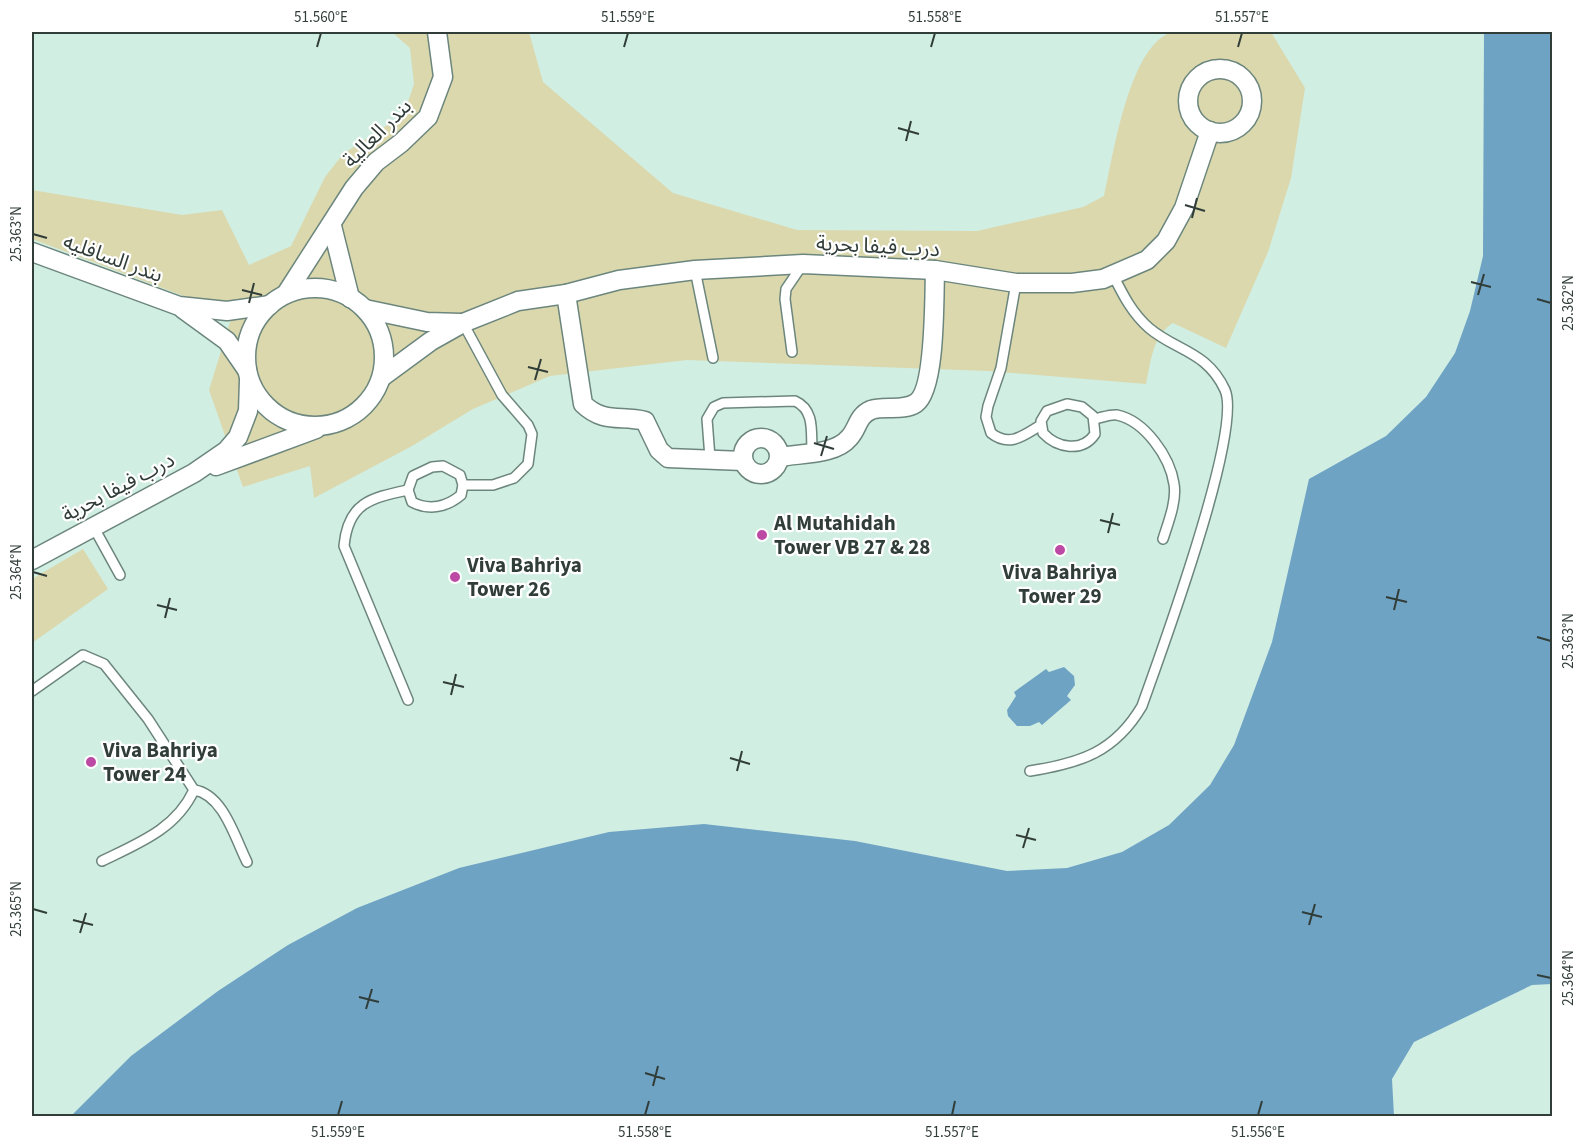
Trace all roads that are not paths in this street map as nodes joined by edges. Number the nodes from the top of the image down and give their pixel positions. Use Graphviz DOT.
graph roads {
  1 [pos="437,32"];
  2 [pos="1210,131"];
  3 [pos="332,226"];
  4 [pos="32,252"];
  5 [pos="803,264"];
  6 [pos="695,270"];
  7 [pos="935,270"];
  8 [pos="1113,275"];
  9 [pos="1016,283"];
  10 [pos="286,294"];
  11 [pos="566,294"];
  12 [pos="358,304"];
  13 [pos="270,305"];
  14 [pos="179,306"];
  15 [pos="463,323"];
  16 [pos="792,352"];
  17 [pos="713,358"];
  18 [pos="248,374"];
  19 [pos="382,377"];
  20 [pos="1094,419"];
  21 [pos="1041,424"];
  22 [pos="325,426"];
  23 [pos="812,452"];
  24 [pos="780,457"];
  25 [pos="710,459"];
  26 [pos="742,461"];
  27 [pos="194,473"];
  28 [pos="463,485"];
  29 [pos="408,490"];
  30 [pos="93,526"];
  31 [pos="1163,539"];
  32 [pos="32,560"];
  33 [pos="120,575"];
  34 [pos="32,691"];
  35 [pos="408,700"];
  36 [pos="1030,771"];
  37 [pos="194,790"];
  38 [pos="102,861"];
  39 [pos="247,862"];
  1 -- 3 [label="street, بندر العالية"];
  2 -- 8 [label="street, درب فيفا بحرية"];
  3 -- 10 [label="street, بندر العالية"];
  3 -- 12 [label="street"];
  4 -- 14 [label="street, بندر السافليه"];
  5 -- 6 [label="street, درب فيفا بحرية"];
  5 -- 7 [label="street, درب فيفا بحرية"];
  5 -- 16 [label="lane"];
  6 -- 11 [label="street, درب فيفا بحرية"];
  6 -- 17 [label="lane"];
  7 -- 9 [label="street, درب فيفا بحرية"];
  7 -- 23 [label="street"];
  8 -- 9 [label="street, درب فيفا بحرية"];
  8 -- 36 [label="lane"];
  9 -- 21 [label="lane"];
  10 -- 12 [label="street"];
  10 -- 13 [label="street"];
  11 -- 15 [label="street, درب فيفا بحرية"];
  11 -- 25 [label="street"];
  12 -- 15 [label="street, درب فيفا بحرية"];
  12 -- 19 [label="street"];
  13 -- 14 [label="street, بندر السافليه"];
  13 -- 18 [label="street"];
  14 -- 18 [label="street, بندر السافليه"];
  15 -- 19 [label="street, درب فيفا بحرية"];
  15 -- 28 [label="lane"];
  18 -- 22 [label="street"];
  18 -- 27 [label="street, درب فيفا بحرية"];
  19 -- 22 [label="street"];
  20 -- 21 [label="lane"];
  20 -- 21 [label="lane"];
  20 -- 31 [label="lane"];
  22 -- 27 [label="street, درب فيفا بحرية"];
  23 -- 24 [label="street"];
  23 -- 25 [label="lane"];
  24 -- 26 [label="street"];
  24 -- 26 [label="street"];
  25 -- 26 [label="street"];
  27 -- 30 [label="street, درب فيفا بحرية"];
  28 -- 29 [label="lane"];
  28 -- 29 [label="lane"];
  29 -- 35 [label="lane"];
  30 -- 32 [label="street, درب فيفا بحرية"];
  30 -- 33 [label="lane"];
  34 -- 37 [label="lane"];
  37 -- 38 [label="lane"];
  37 -- 39 [label="lane"];
}
